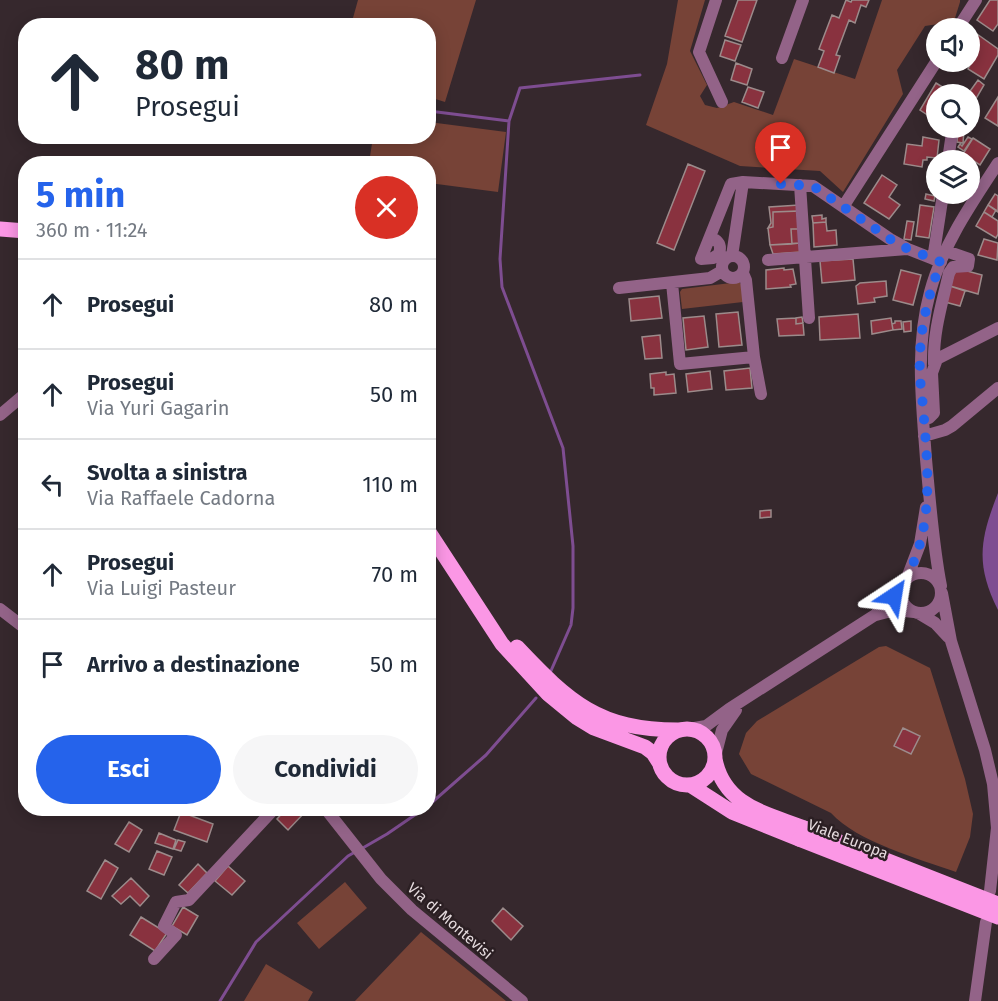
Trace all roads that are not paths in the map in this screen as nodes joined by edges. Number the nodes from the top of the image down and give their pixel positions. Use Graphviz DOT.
graph roads {
  1 [pos="716,0"];
  2 [pos="803,0"];
  3 [pos="973,2"];
  4 [pos="964,18"];
  5 [pos="782,58"];
  6 [pos="930,72"];
  7 [pos="722,102"];
  8 [pos="998,163"];
  9 [pos="743,182"];
  10 [pos="800,185"];
  11 [pos="943,204"];
  12 [pos="843,207"];
  13 [pos="0,229"];
  14 [pos="18,230"];
  15 [pos="710,237"];
  16 [pos="908,249"];
  17 [pos="732,256"];
  18 [pos="804,257"];
  19 [pos="940,258"];
  20 [pos="768,260"];
  21 [pos="722,271"];
  22 [pos="743,273"];
  23 [pos="672,283"];
  24 [pos="619,288"];
  25 [pos="809,318"];
  26 [pos="998,328"];
  27 [pos="754,357"];
  28 [pos="934,364"];
  29 [pos="998,388"];
  30 [pos="761,394"];
  31 [pos="18,400"];
  32 [pos="0,415"];
  33 [pos="924,420"];
  34 [pos="924,436"];
  35 [pos="929,488"];
  36 [pos="436,543"];
  37 [pos="905,581"];
  38 [pos="941,590"];
  39 [pos="476,604"];
  40 [pos="0,609"];
  41 [pos="917,613"];
  42 [pos="875,615"];
  43 [pos="18,623"];
  44 [pos="951,641"];
  45 [pos="748,698"];
  46 [pos="684,730"];
  47 [pos="715,758"];
  48 [pos="660,764"];
  49 [pos="690,785"];
  50 [pos="268,816"];
  51 [pos="332,816"];
  52 [pos="802,833"];
  53 [pos="994,897"];
  54 [pos="992,919"];
  55 [pos="154,959"];
  56 [pos="522,1001"];
  57 [pos="975,1001"];
  1 -- 7 [label="street"];
  2 -- 5 [label="street"];
  3 -- 4 [label="street"];
  6 -- 12 [label="street"];
  8 -- 19 [label="street"];
  9 -- 10 [label="street"];
  9 -- 15 [label="street"];
  9 -- 17 [label="street"];
  10 -- 12 [label="street"];
  10 -- 18 [label="street"];
  11 -- 19 [label="street"];
  12 -- 16 [label="street"];
  13 -- 14 [label="main road"];
  16 -- 18 [label="street"];
  16 -- 19 [label="street"];
  17 -- 21 [label="street"];
  17 -- 22 [label="street"];
  18 -- 20 [label="street"];
  18 -- 25 [label="street"];
  19 -- 28 [label="street"];
  19 -- 33 [label="street"];
  21 -- 22 [label="street"];
  21 -- 23 [label="street"];
  22 -- 27 [label="street"];
  23 -- 24 [label="street"];
  23 -- 27 [label="street"];
  26 -- 28 [label="street"];
  27 -- 30 [label="street"];
  28 -- 33 [label="street"];
  29 -- 34 [label="street"];
  31 -- 32 [label="street"];
  33 -- 34 [label="street"];
  34 -- 35 [label="street"];
  35 -- 37 [label="street"];
  35 -- 38 [label="street"];
  36 -- 39 [label="main road, Viale Europa"];
  37 -- 38 [label="street"];
  37 -- 41 [label="street"];
  37 -- 42 [label="street"];
  38 -- 41 [label="street"];
  38 -- 44 [label="street"];
  39 -- 46 [label="main road, Viale Europa"];
  39 -- 48 [label="main road, Viale Europa"];
  40 -- 43 [label="street"];
  41 -- 42 [label="street"];
  41 -- 44 [label="street"];
  42 -- 45 [label="street"];
  44 -- 53 [label="street"];
  45 -- 46 [label="street"];
  45 -- 47 [label="street"];
  46 -- 47 [label="main road, Viale Europa"];
  46 -- 48 [label="main road"];
  47 -- 49 [label="main road"];
  47 -- 52 [label="main road, Viale Europa"];
  48 -- 49 [label="main road, Viale Europa"];
  49 -- 52 [label="main road, Viale Europa"];
  50 -- 55 [label="street"];
  51 -- 56 [label="street, Via di Montevisi"];
  52 -- 53 [label="main road, Viale Europa, bridge"];
  52 -- 54 [label="main road, Viale Europa, bridge"];
  54 -- 57 [label="street"];
}
